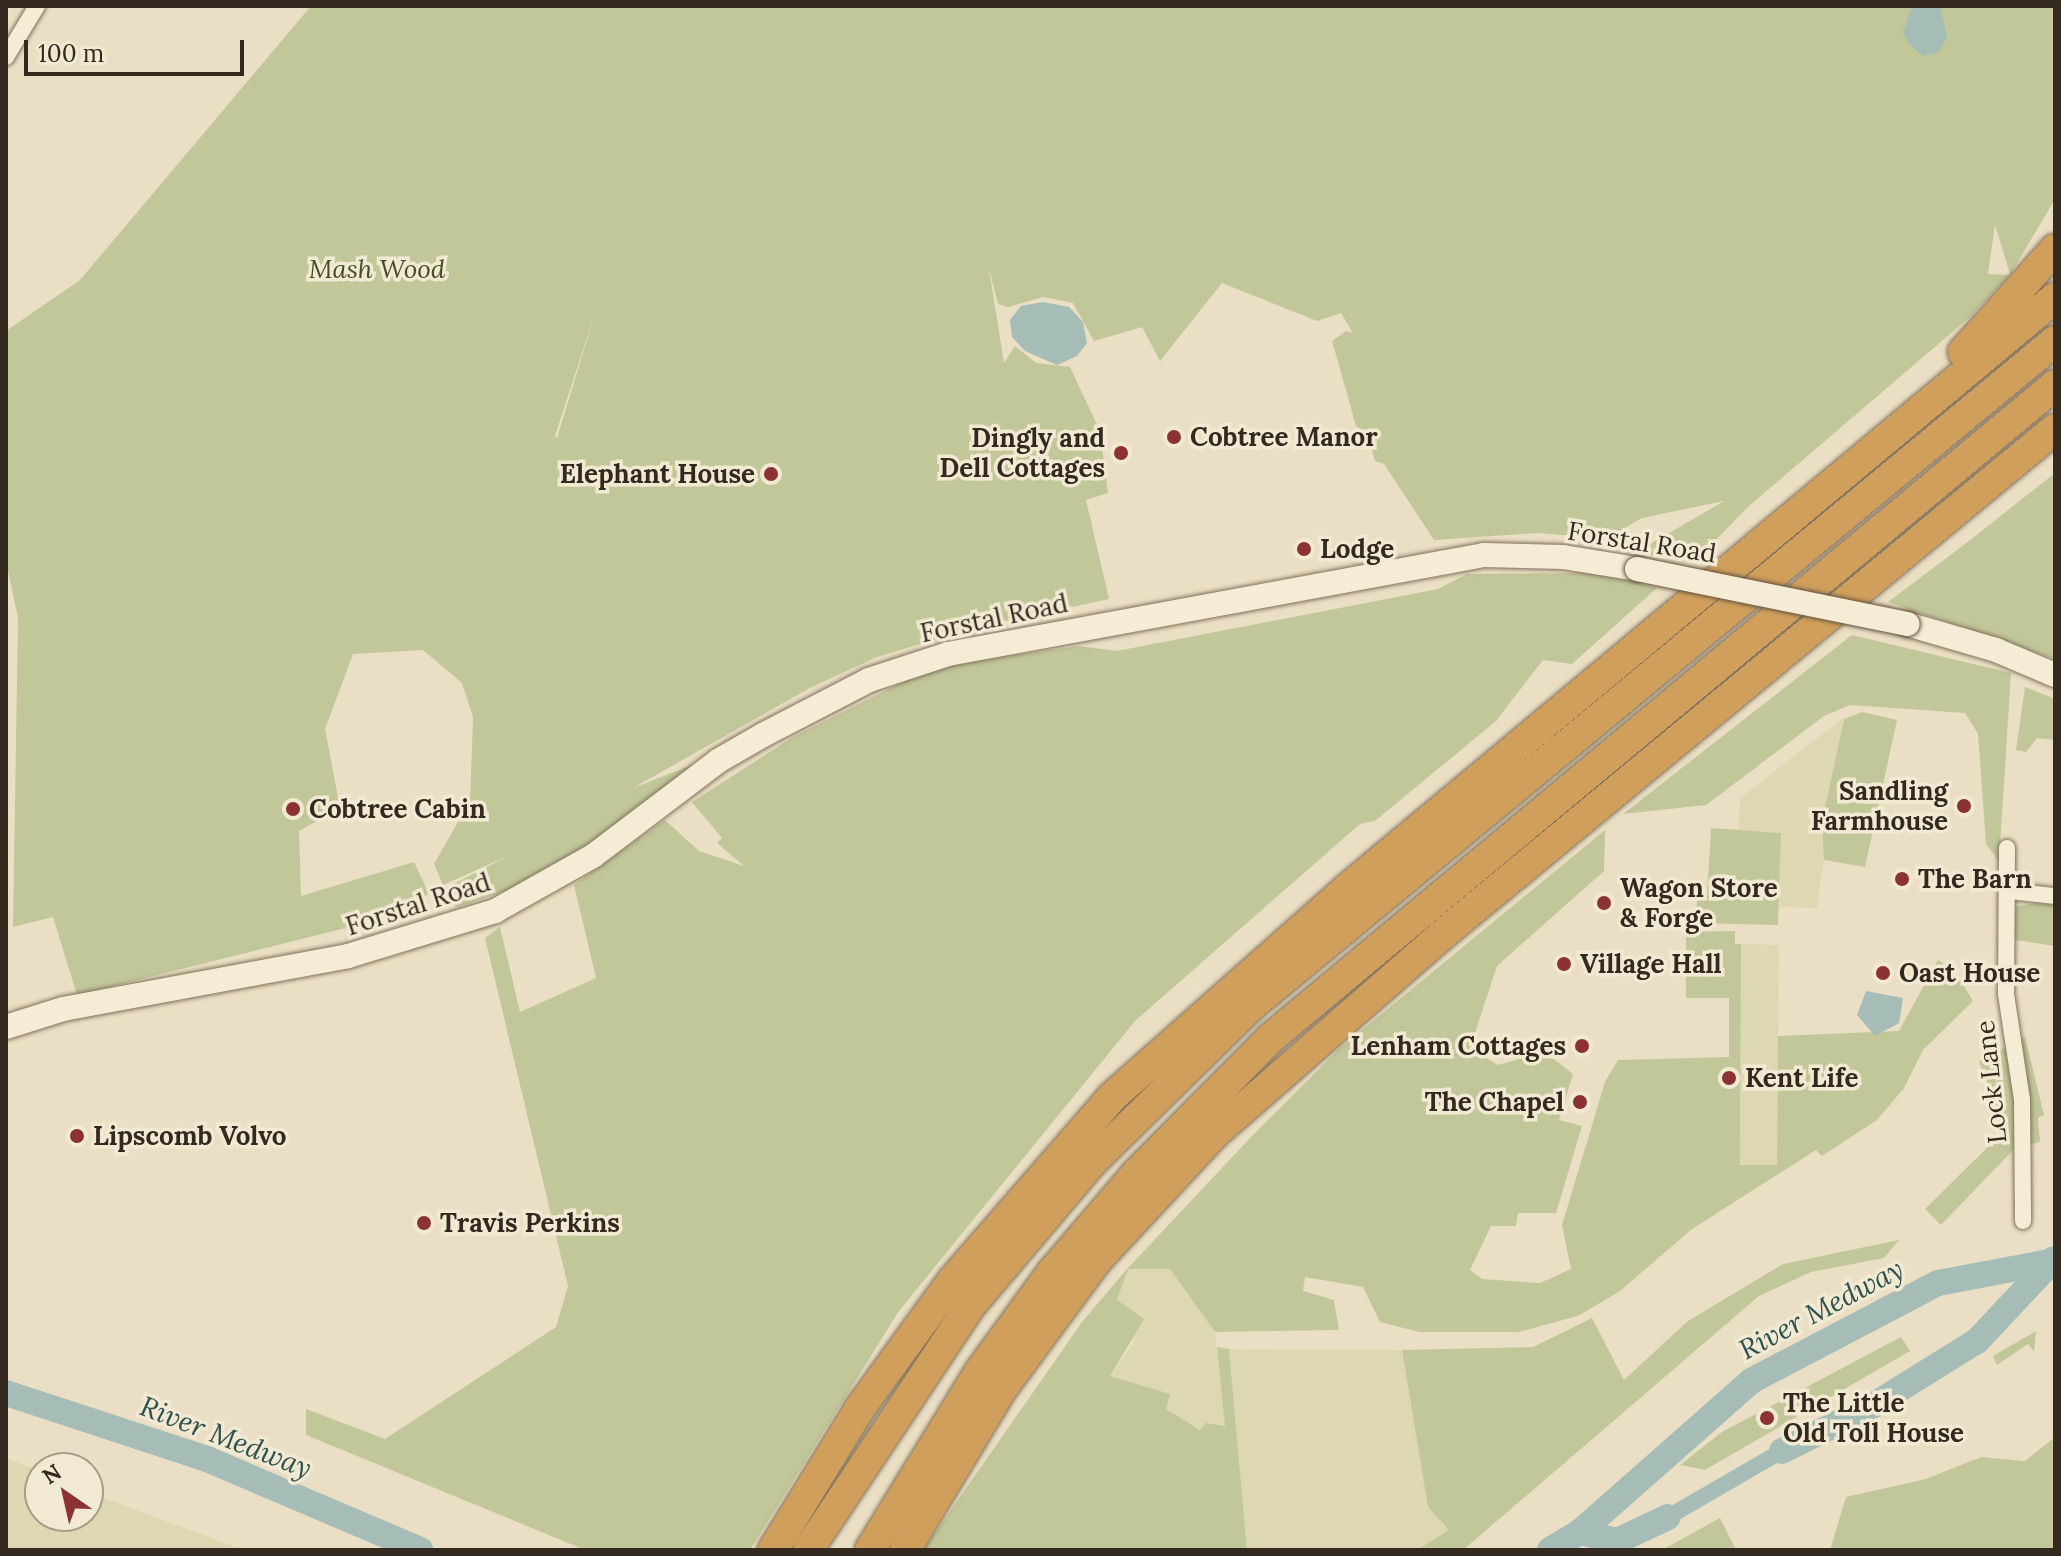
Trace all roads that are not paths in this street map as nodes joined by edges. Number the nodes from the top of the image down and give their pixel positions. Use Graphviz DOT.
graph roads {
  1 [pos="37,6"];
  2 [pos="6,57"];
  3 [pos="2055,249"];
  4 [pos="2055,298"];
  5 [pos="2055,341"];
  6 [pos="2055,385"];
  7 [pos="2055,429"];
  8 [pos="2055,450"];
  9 [pos="1800,508"];
  10 [pos="1848,601"];
  11 [pos="2055,675"];
  12 [pos="2007,848"];
  13 [pos="2008,891"];
  14 [pos="2055,896"];
  15 [pos="6,1027"];
  16 [pos="2023,1221"];
  17 [pos="776,1544"];
  18 [pos="808,1550"];
  19 [pos="870,1550"];
  20 [pos="905,1550"];
  1 -- 2 [label="street"];
  3 -- 9 [label="highway"];
  4 -- 9 [label="highway"];
  5 -- 18 [label="highway"];
  6 -- 19 [label="highway"];
  7 -- 10 [label="highway"];
  8 -- 10 [label="highway"];
  9 -- 17 [label="highway"];
  10 -- 20 [label="highway"];
  11 -- 15 [label="street, Forstal Road, bridge"];
  12 -- 13 [label="street, Lock Lane"];
  13 -- 14 [label="street"];
  13 -- 16 [label="street, Lock Lane"];
}
